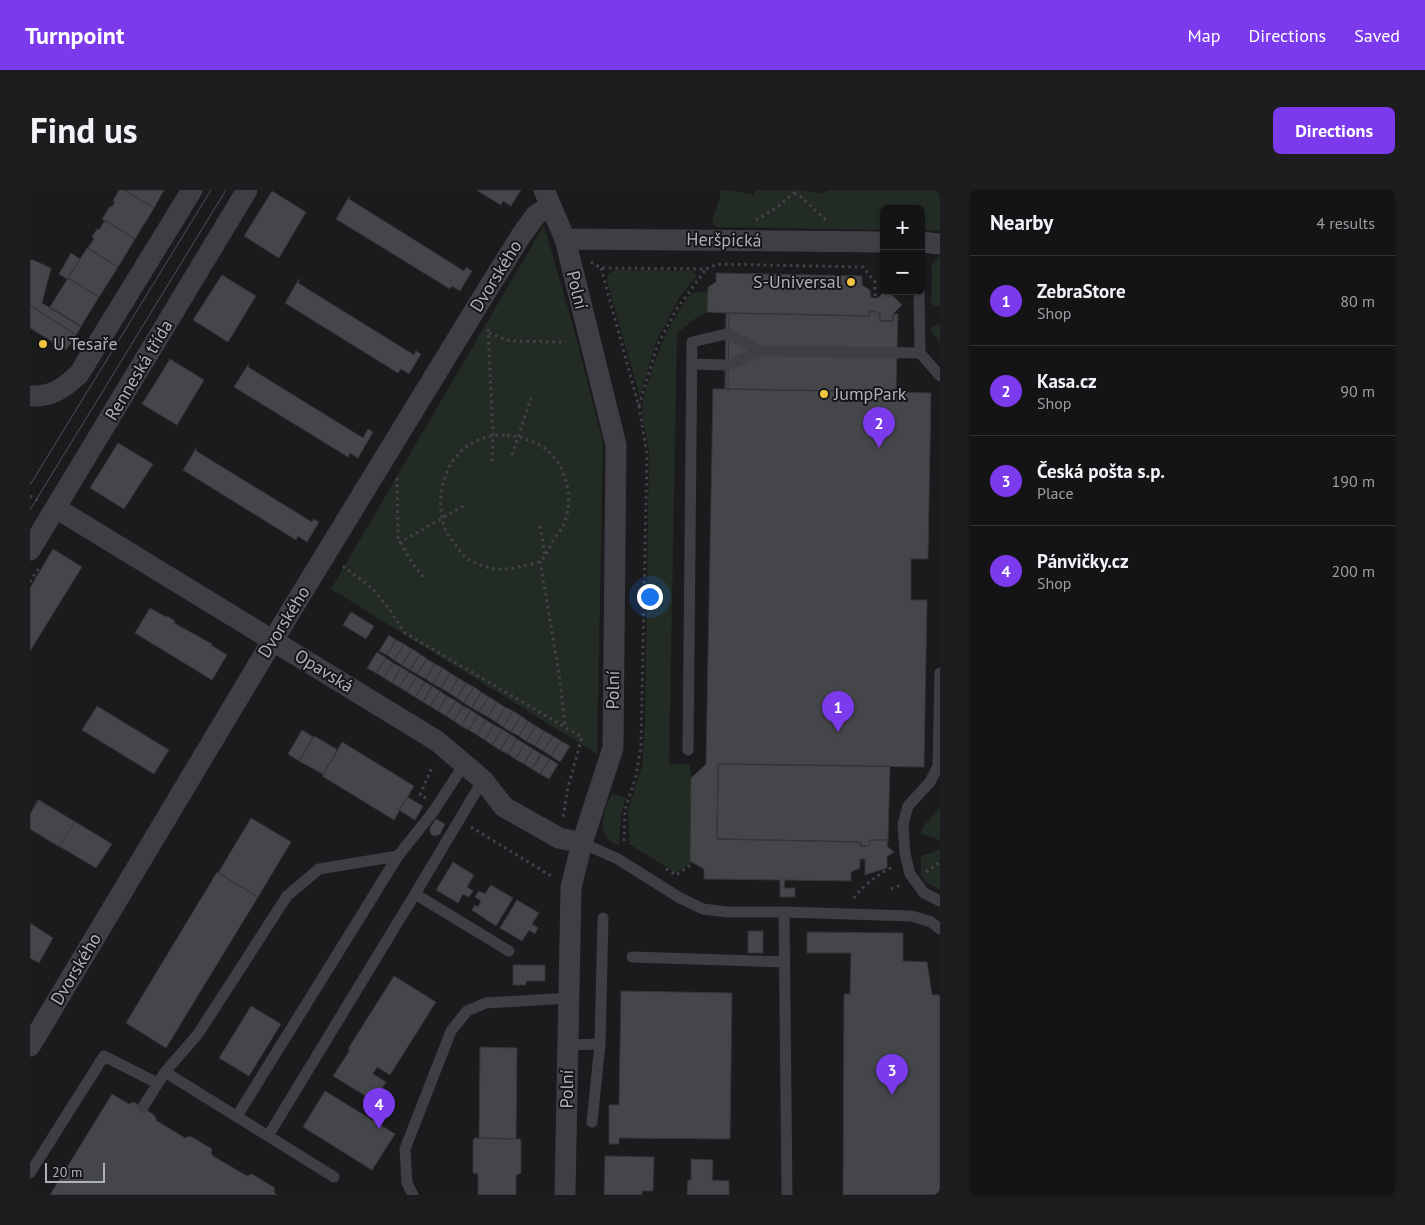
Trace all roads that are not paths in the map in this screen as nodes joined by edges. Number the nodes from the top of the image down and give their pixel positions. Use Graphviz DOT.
graph roads {
  1 [pos="192,190"];
  2 [pos="247,190"];
  3 [pos="547,198"];
  4 [pos="564,239"];
  5 [pos="880,242"];
  6 [pos="925,242"];
  7 [pos="940,244"];
  8 [pos="919,295"];
  9 [pos="761,351"];
  10 [pos="920,353"];
  11 [pos="692,364"];
  12 [pos="940,376"];
  13 [pos="30,396"];
  14 [pos="56,508"];
  15 [pos="30,550"];
  16 [pos="273,640"];
  17 [pos="940,673"];
  18 [pos="688,750"];
  19 [pos="465,763"];
  20 [pos="483,780"];
  21 [pos="582,843"];
  22 [pos="398,856"];
  23 [pos="415,894"];
  24 [pos="940,901"];
  25 [pos="784,912"];
  26 [pos="603,918"];
  27 [pos="940,928"];
  28 [pos="509,951"];
  29 [pos="632,957"];
  30 [pos="784,962"];
  31 [pos="569,998"];
  32 [pos="600,1044"];
  33 [pos="568,1045"];
  34 [pos="30,1046"];
  35 [pos="165,1072"];
  36 [pos="158,1083"];
  37 [pos="143,1107"];
  38 [pos="237,1116"];
  39 [pos="592,1122"];
  40 [pos="268,1136"];
  41 [pos="30,1173"];
  42 [pos="334,1177"];
  43 [pos="413,1195"];
  44 [pos="565,1195"];
  45 [pos="786,1195"];
  1 -- 13 [label="street"];
  2 -- 14 [label="street, Renneská třída"];
  3 -- 4 [label="street, Polní"];
  3 -- 16 [label="street, Dvorského"];
  4 -- 5 [label="street, Heršpická"];
  4 -- 21 [label="street, Polní"];
  6 -- 7 [label="street"];
  8 -- 10 [label="lane"];
  9 -- 10 [label="lane"];
  9 -- 11 [label="lane"];
  9 -- 11 [label="lane"];
  10 -- 12 [label="lane"];
  11 -- 18 [label="lane"];
  14 -- 15 [label="street, Renneská třída"];
  14 -- 16 [label="street, Opavská"];
  16 -- 19 [label="street, Opavská"];
  16 -- 34 [label="street, Dvorského"];
  17 -- 24 [label="lane"];
  19 -- 20 [label="street, Opavská"];
  19 -- 22 [label="lane"];
  20 -- 21 [label="street, Opavská"];
  20 -- 23 [label="lane"];
  21 -- 25 [label="lane"];
  21 -- 31 [label="street, Polní"];
  22 -- 35 [label="lane"];
  22 -- 38 [label="lane"];
  23 -- 28 [label="lane"];
  23 -- 40 [label="lane"];
  25 -- 27 [label="lane"];
  25 -- 30 [label="lane"];
  26 -- 32 [label="lane"];
  29 -- 30 [label="lane"];
  30 -- 45 [label="lane"];
  31 -- 33 [label="street, Polní"];
  31 -- 43 [label="lane"];
  32 -- 33 [label="lane"];
  32 -- 39 [label="lane"];
  33 -- 44 [label="street, Polní"];
  35 -- 36 [label="lane"];
  35 -- 38 [label="lane"];
  36 -- 37 [label="lane"];
  36 -- 41 [label="lane"];
  38 -- 40 [label="lane"];
  40 -- 42 [label="lane"];
}
